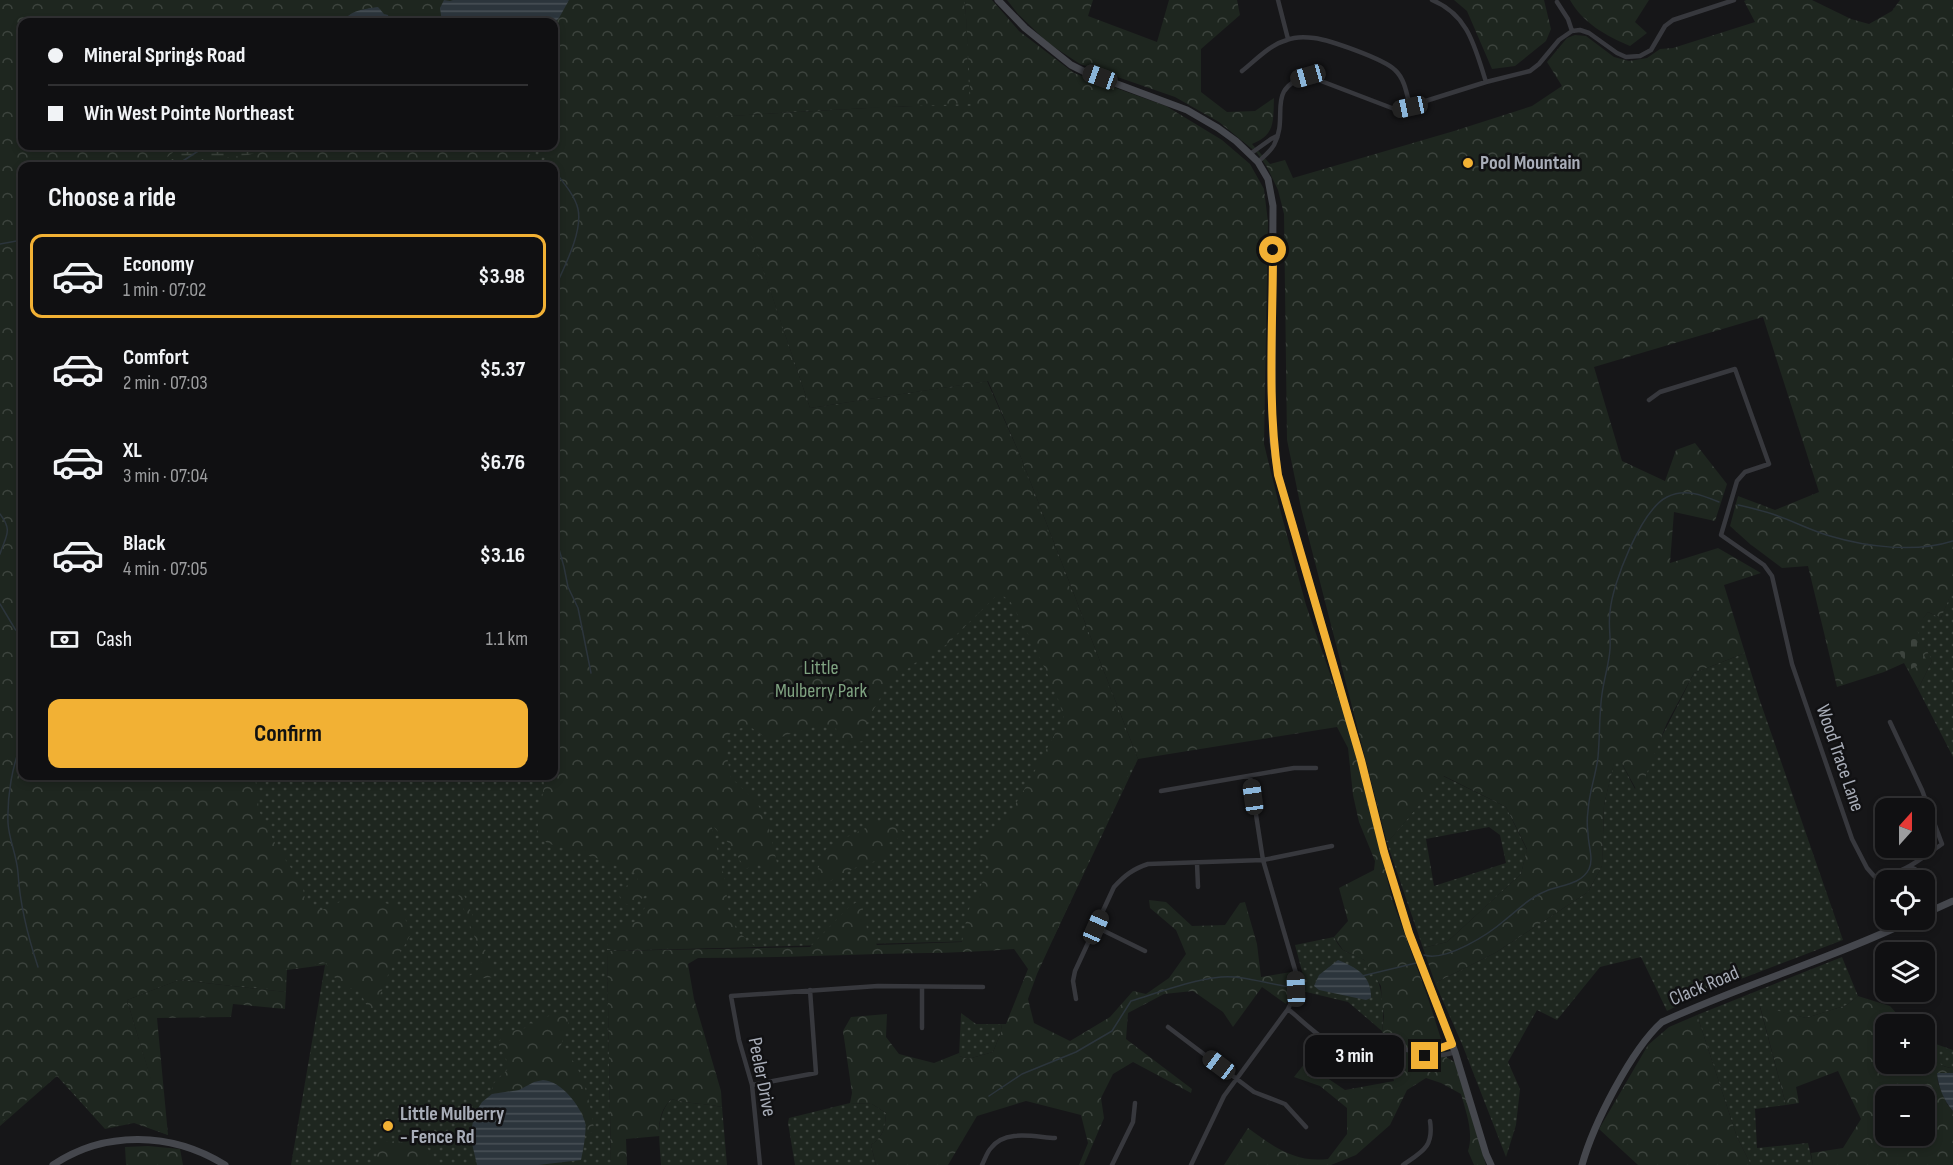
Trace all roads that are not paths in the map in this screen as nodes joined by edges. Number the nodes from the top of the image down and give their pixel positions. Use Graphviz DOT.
graph roads {
  1 [pos="998,0"];
  2 [pos="1278,0"];
  3 [pos="1432,0"];
  4 [pos="1734,0"];
  5 [pos="1557,2"];
  6 [pos="1572,31"];
  7 [pos="1288,39"];
  8 [pos="1242,71"];
  9 [pos="1486,82"];
  10 [pos="1410,107"];
  11 [pos="1277,136"];
  12 [pos="1250,154"];
  13 [pos="1258,162"];
  14 [pos="1649,400"];
  15 [pos="1890,722"];
  16 [pos="1316,768"];
  17 [pos="1250,776"];
  18 [pos="1161,791"];
  19 [pos="1332,846"];
  20 [pos="1263,860"];
  21 [pos="1197,863"];
  22 [pos="1910,867"];
  23 [pos="1908,870"];
  24 [pos="1915,870"];
  25 [pos="1198,887"];
  26 [pos="1953,901"];
  27 [pos="1935,908"];
  28 [pos="1096,927"];
  29 [pos="1889,930"];
  30 [pos="1144,951"];
  31 [pos="922,987"];
  32 [pos="984,987"];
  33 [pos="810,990"];
  34 [pos="1076,999"];
  35 [pos="1288,1009"];
  36 [pos="1168,1027"];
  37 [pos="922,1028"];
  38 [pos="1452,1044"];
  39 [pos="1455,1052"];
  40 [pos="1431,1055"];
  41 [pos="1236,1077"];
  42 [pos="752,1085"];
  43 [pos="1135,1103"];
  44 [pos="1430,1121"];
  45 [pos="1306,1127"];
  46 [pos="1055,1138"];
  47 [pos="52,1165"];
  48 [pos="225,1165"];
  49 [pos="760,1165"];
  50 [pos="982,1165"];
  51 [pos="1112,1165"];
  52 [pos="1191,1165"];
  53 [pos="1403,1165"];
  54 [pos="1491,1165"];
  55 [pos="1582,1165"];
  1 -- 12 [label="street"];
  2 -- 7 [label="street"];
  3 -- 9 [label="street"];
  4 -- 6 [label="street"];
  5 -- 6 [label="street"];
  6 -- 9 [label="street"];
  7 -- 8 [label="street"];
  7 -- 10 [label="street"];
  9 -- 10 [label="street"];
  10 -- 11 [label="street"];
  11 -- 12 [label="street"];
  11 -- 13 [label="street"];
  12 -- 13 [label="street"];
  13 -- 38 [label="street"];
  14 -- 22 [label="street, Wood Trace Lane"];
  15 -- 22 [label="street, Wood Trace Lane"];
  16 -- 17 [label="street"];
  17 -- 18 [label="street"];
  17 -- 20 [label="street"];
  19 -- 20 [label="street"];
  20 -- 21 [label="street"];
  20 -- 35 [label="street"];
  21 -- 25 [label="street"];
  21 -- 28 [label="street"];
  22 -- 23 [label="street"];
  22 -- 24 [label="street"];
  26 -- 27 [label="street"];
  28 -- 30 [label="street"];
  28 -- 34 [label="street"];
  29 -- 55 [label="street, Clack Road"];
  31 -- 32 [label="street"];
  31 -- 33 [label="street"];
  31 -- 37 [label="street"];
  33 -- 42 [label="street"];
  33 -- 42 [label="street, Peeler Drive"];
  35 -- 40 [label="street"];
  35 -- 41 [label="street"];
  36 -- 41 [label="street"];
  38 -- 39 [label="street"];
  38 -- 40 [label="street"];
  39 -- 40 [label="street"];
  39 -- 54 [label="street"];
  41 -- 45 [label="street"];
  41 -- 52 [label="street"];
  42 -- 49 [label="street, Peeler Drive"];
  43 -- 51 [label="street"];
  44 -- 53 [label="street"];
  46 -- 50 [label="street"];
  47 -- 48 [label="street"];
}
